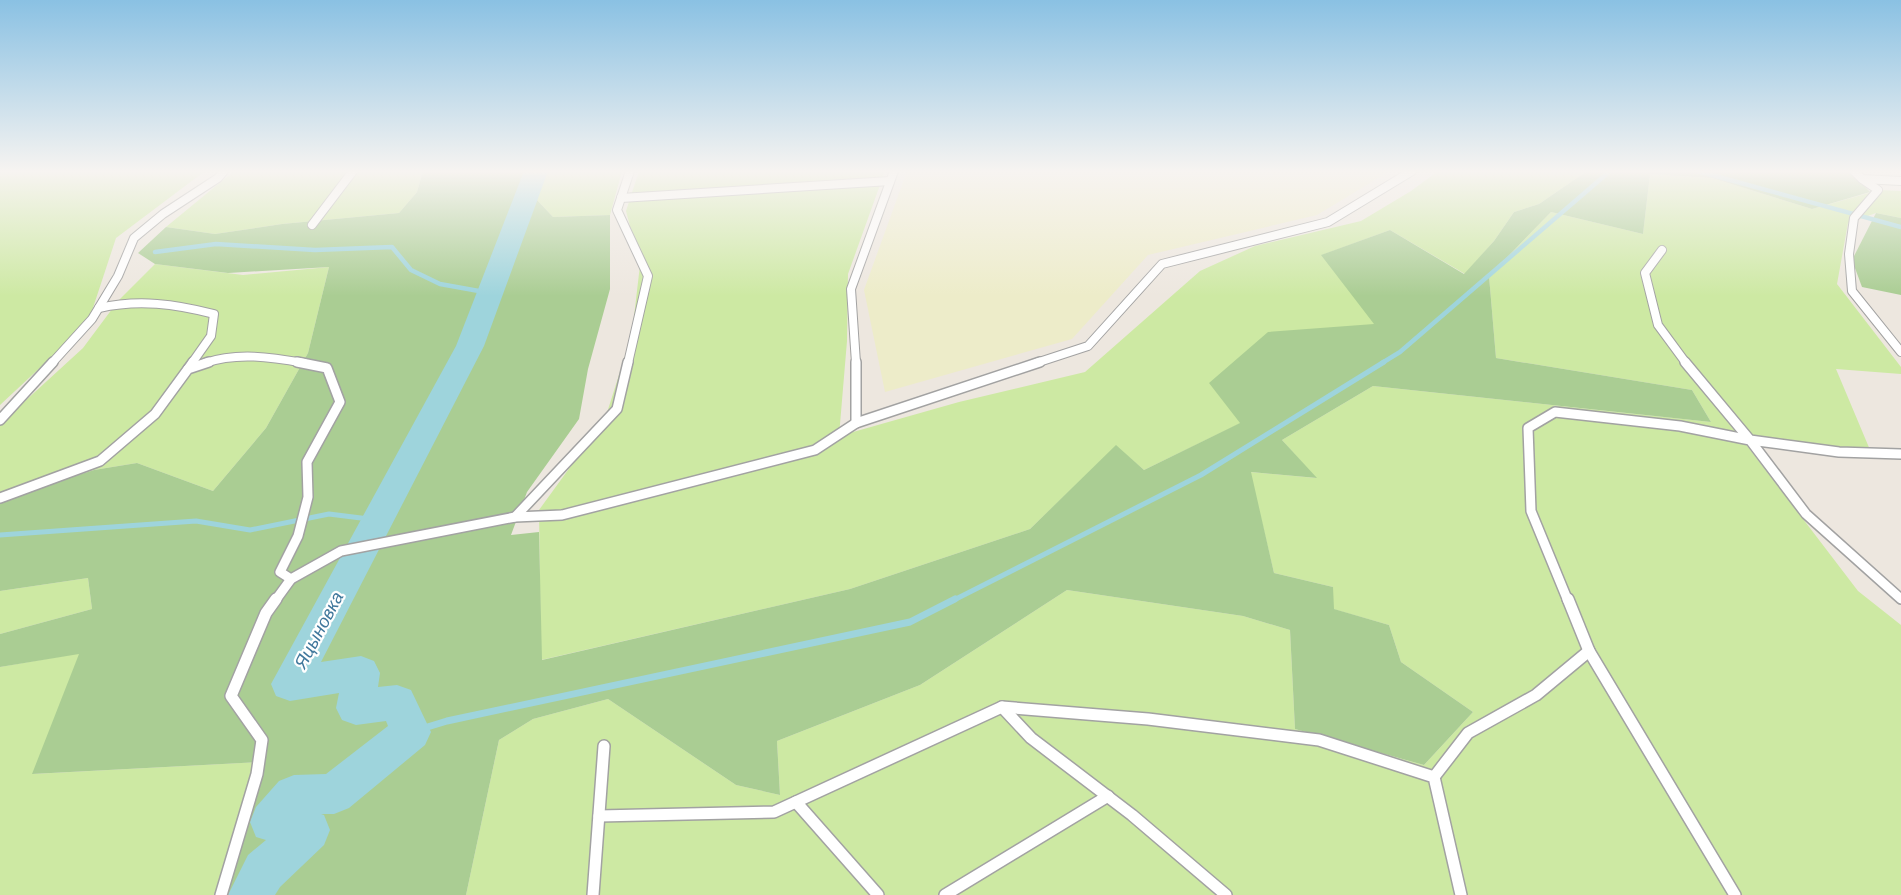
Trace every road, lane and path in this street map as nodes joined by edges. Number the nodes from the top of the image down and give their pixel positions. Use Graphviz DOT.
graph roads {
  1 [pos="165,213"];
  2 [pos="321,213"];
  3 [pos="618,213"];
  4 [pos="878,213"];
  5 [pos="1343,213"];
  6 [pos="1858,213"];
  7 [pos="312,225"];
  8 [pos="1662,250"];
  9 [pos="99,308"];
  10 [pos="1901,352"];
  11 [pos="188,369"];
  12 [pos="0,420"];
  13 [pos="856,423"];
  14 [pos="1750,440"];
  15 [pos="1901,454"];
  16 [pos="0,498"];
  17 [pos="515,517"];
  18 [pos="291,579"];
  19 [pos="1901,599"];
  20 [pos="1589,651"];
  21 [pos="1002,707"];
  22 [pos="604,746"];
  23 [pos="1434,777"];
  24 [pos="1108,796"];
  25 [pos="796,802"];
  26 [pos="598,816"];
  27 [pos="221,895"];
  28 [pos="593,895"];
  29 [pos="878,895"];
  30 [pos="945,895"];
  31 [pos="1226,895"];
  32 [pos="1461,895"];
  33 [pos="1735,895"];
  1 -- 9 [label="lane"];
  2 -- 7 [label="lane"];
  3 -- 17 [label="lane"];
  4 -- 13 [label="lane"];
  5 -- 13 [label="lane"];
  6 -- 10 [label="lane"];
  8 -- 14 [label="lane"];
  9 -- 11 [label="lane"];
  9 -- 12 [label="lane"];
  11 -- 16 [label="lane"];
  11 -- 18 [label="lane"];
  13 -- 17 [label="lane"];
  14 -- 15 [label="lane"];
  14 -- 19 [label="lane"];
  14 -- 20 [label="lane"];
  17 -- 18 [label="lane"];
  18 -- 27 [label="lane"];
  20 -- 23 [label="lane"];
  20 -- 33 [label="lane"];
  21 -- 23 [label="lane"];
  21 -- 24 [label="lane"];
  21 -- 25 [label="lane"];
  22 -- 26 [label="lane"];
  23 -- 32 [label="lane"];
  24 -- 30 [label="lane"];
  24 -- 31 [label="lane"];
  25 -- 26 [label="lane"];
  25 -- 29 [label="lane"];
  26 -- 28 [label="lane"];
}
